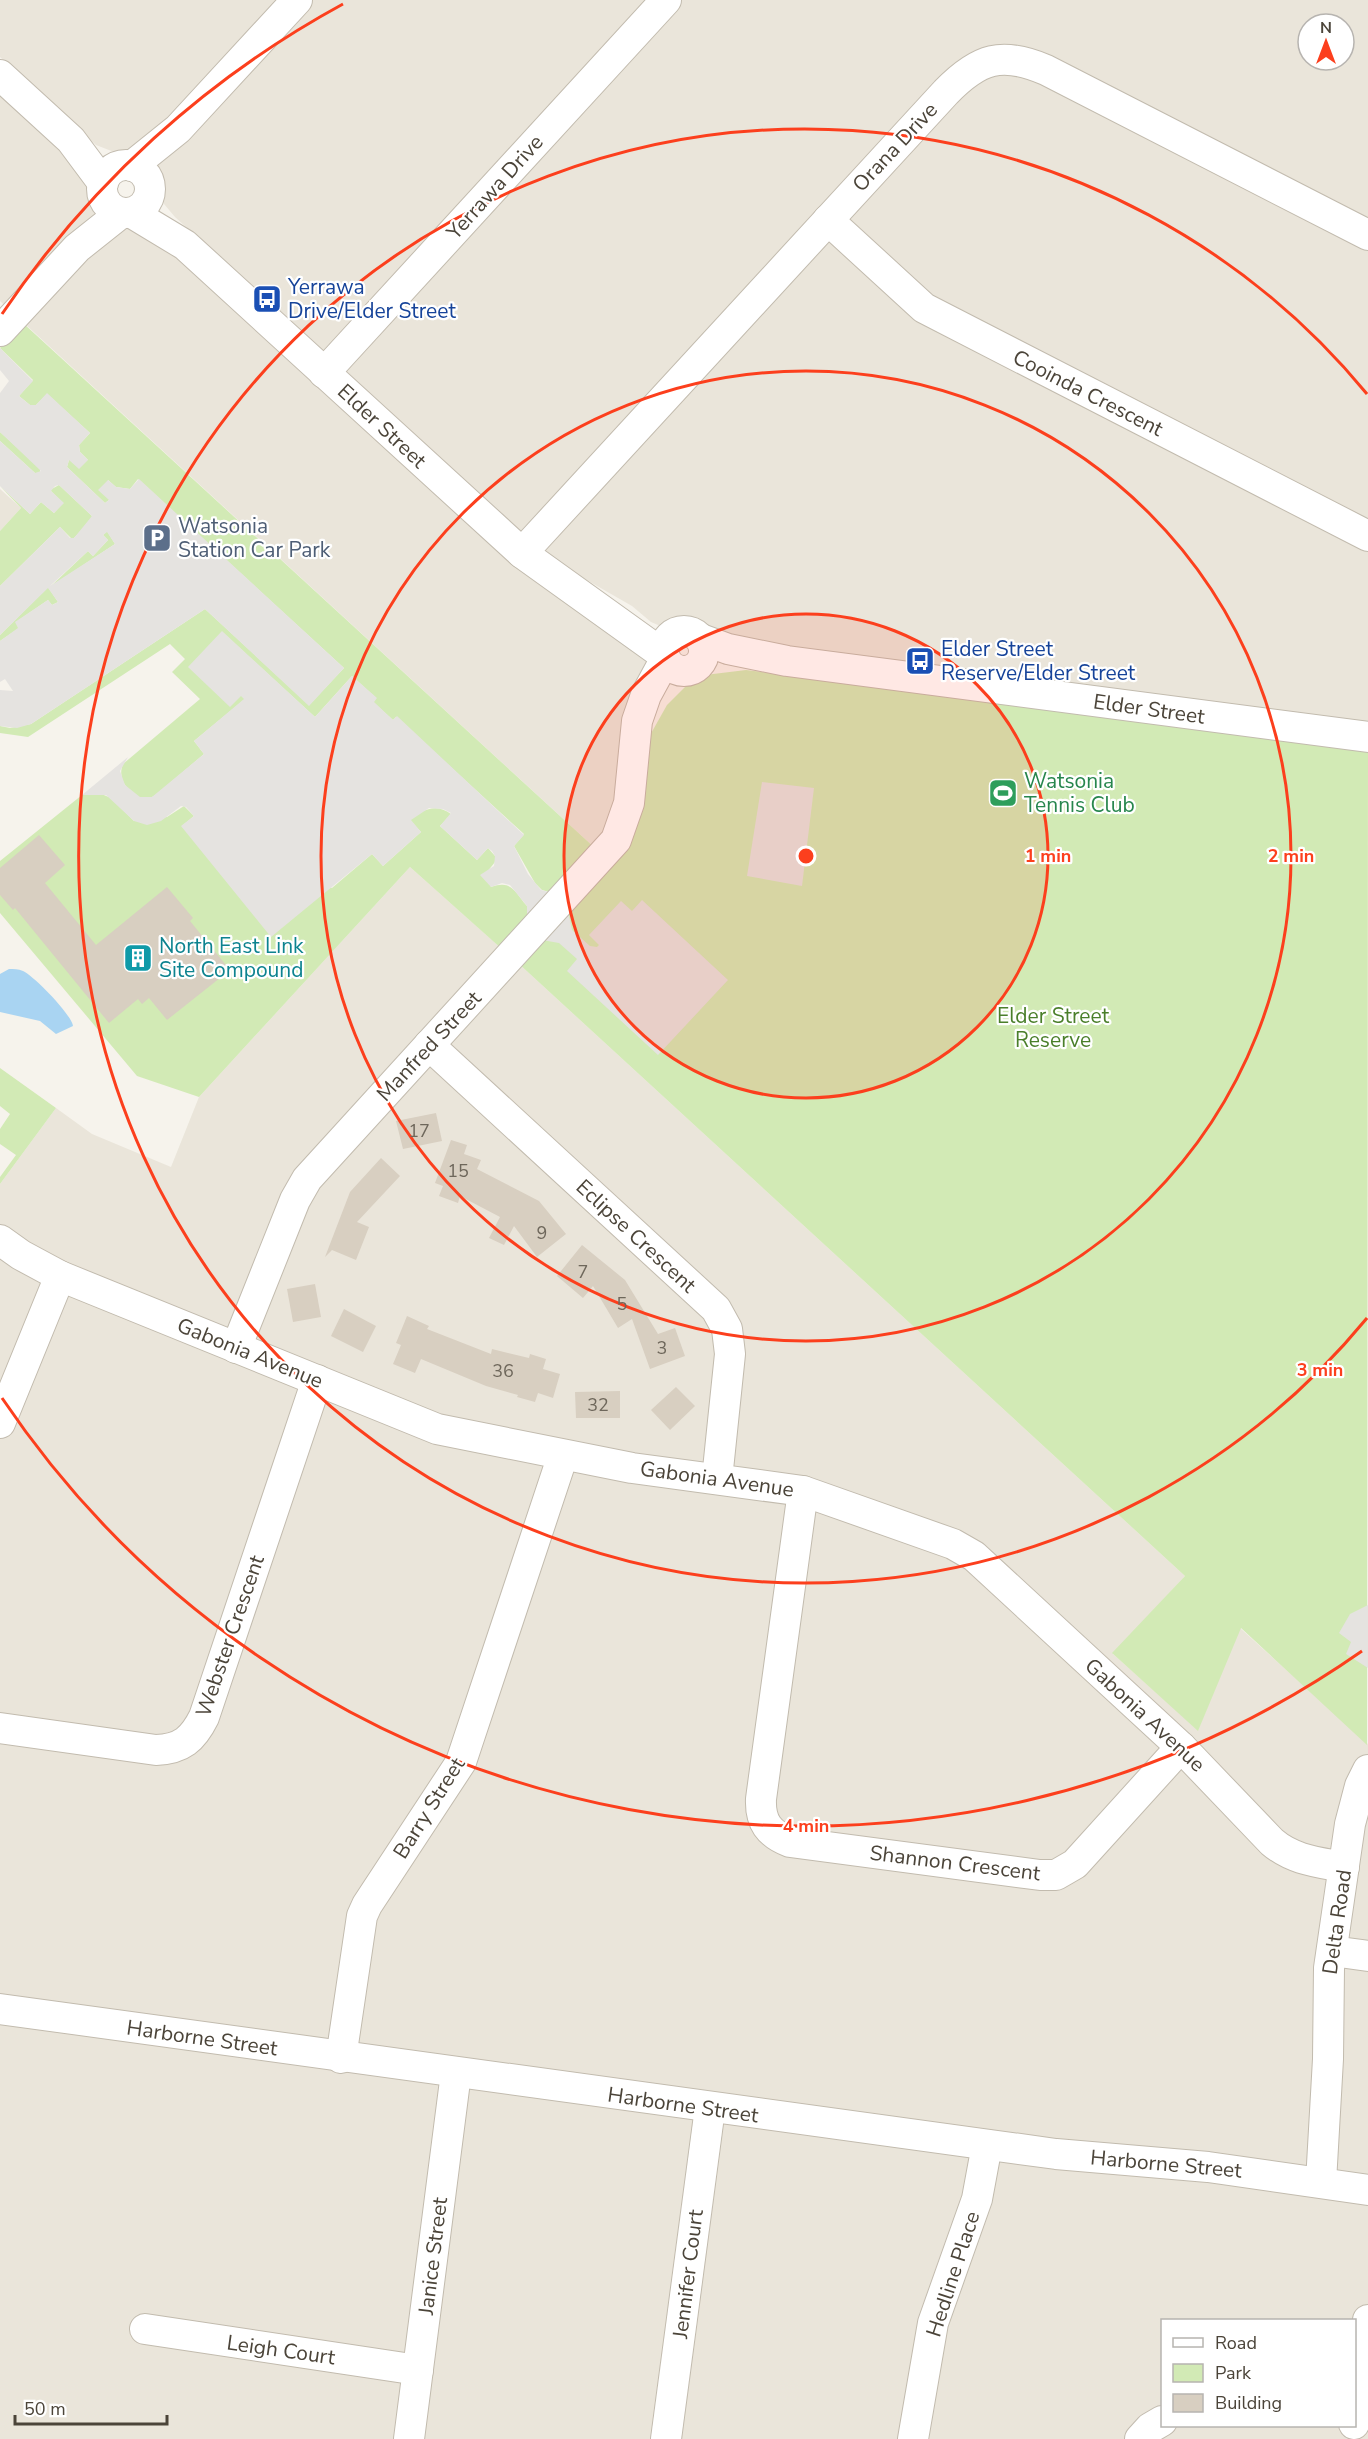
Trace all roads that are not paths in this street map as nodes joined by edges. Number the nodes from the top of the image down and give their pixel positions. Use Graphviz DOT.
graph roads {
  1 [pos="297,0"];
  2 [pos="666,0"];
  3 [pos="0,75"];
  4 [pos="126,190"];
  5 [pos="828,220"];
  6 [pos="1368,235"];
  7 [pos="0,331"];
  8 [pos="324,373"];
  9 [pos="1368,536"];
  10 [pos="522,553"];
  11 [pos="681,655"];
  12 [pos="1368,738"];
  13 [pos="429,1045"];
  14 [pos="0,1240"];
  15 [pos="60,1276"];
  16 [pos="236,1348"];
  17 [pos="317,1380"];
  18 [pos="0,1423"];
  19 [pos="563,1455"];
  20 [pos="717,1479"];
  21 [pos="803,1491"];
  22 [pos="0,1728"];
  23 [pos="1181,1747"];
  24 [pos="1368,1770"];
  25 [pos="1344,1867"];
  26 [pos="1332,1951"];
  27 [pos="1368,1956"];
  28 [pos="0,2010"];
  29 [pos="341,2058"];
  30 [pos="456,2073"];
  31 [pos="710,2108"];
  32 [pos="987,2145"];
  33 [pos="1311,2181"];
  34 [pos="1368,2190"];
  35 [pos="1368,2320"];
  36 [pos="144,2329"];
  37 [pos="418,2370"];
  38 [pos="1357,2385"];
  39 [pos="1161,2422"];
  40 [pos="409,2439"];
  41 [pos="666,2439"];
  42 [pos="913,2439"];
  43 [pos="1140,2439"];
  1 -- 4 [label="street"];
  2 -- 8 [label="street, Yerrawa Drive"];
  3 -- 4 [label="street, Elder Street"];
  4 -- 7 [label="street"];
  4 -- 8 [label="street, Elder Street"];
  5 -- 6 [label="street, Orana Drive"];
  5 -- 9 [label="street, Cooinda Crescent"];
  5 -- 10 [label="street, Orana Drive"];
  8 -- 10 [label="street, Elder Street"];
  10 -- 11 [label="street, Elder Street"];
  11 -- 12 [label="street, Elder Street"];
  11 -- 13 [label="street, Manfred Street"];
  13 -- 16 [label="street, Manfred Street"];
  13 -- 20 [label="street, Eclipse Crescent"];
  14 -- 15 [label="street, Gabonia Avenue"];
  15 -- 16 [label="street, Gabonia Avenue"];
  15 -- 18 [label="street"];
  16 -- 17 [label="street, Gabonia Avenue"];
  17 -- 19 [label="street, Gabonia Avenue"];
  17 -- 22 [label="street, Webster Crescent"];
  19 -- 20 [label="street, Gabonia Avenue"];
  19 -- 29 [label="street, Barry Street"];
  20 -- 21 [label="street, Gabonia Avenue"];
  21 -- 23 [label="street, Gabonia Avenue"];
  21 -- 23 [label="street, Shannon Crescent"];
  23 -- 25 [label="street, Gabonia Avenue"];
  24 -- 25 [label="street, Delta Road"];
  25 -- 26 [label="street, Delta Road"];
  26 -- 27 [label="street"];
  26 -- 33 [label="street, Delta Road"];
  28 -- 29 [label="street, Harborne Street"];
  29 -- 30 [label="street, Harborne Street"];
  30 -- 31 [label="street, Harborne Street"];
  30 -- 37 [label="street, Janice Street"];
  31 -- 32 [label="street, Harborne Street"];
  31 -- 41 [label="street, Jennifer Court"];
  32 -- 33 [label="street, Harborne Street"];
  32 -- 42 [label="street, Hedline Place"];
  33 -- 34 [label="street, Harborne Street"];
  35 -- 38 [label="street"];
  36 -- 37 [label="street, Leigh Court"];
  37 -- 40 [label="street, Janice Street"];
  39 -- 43 [label="street"];
}
